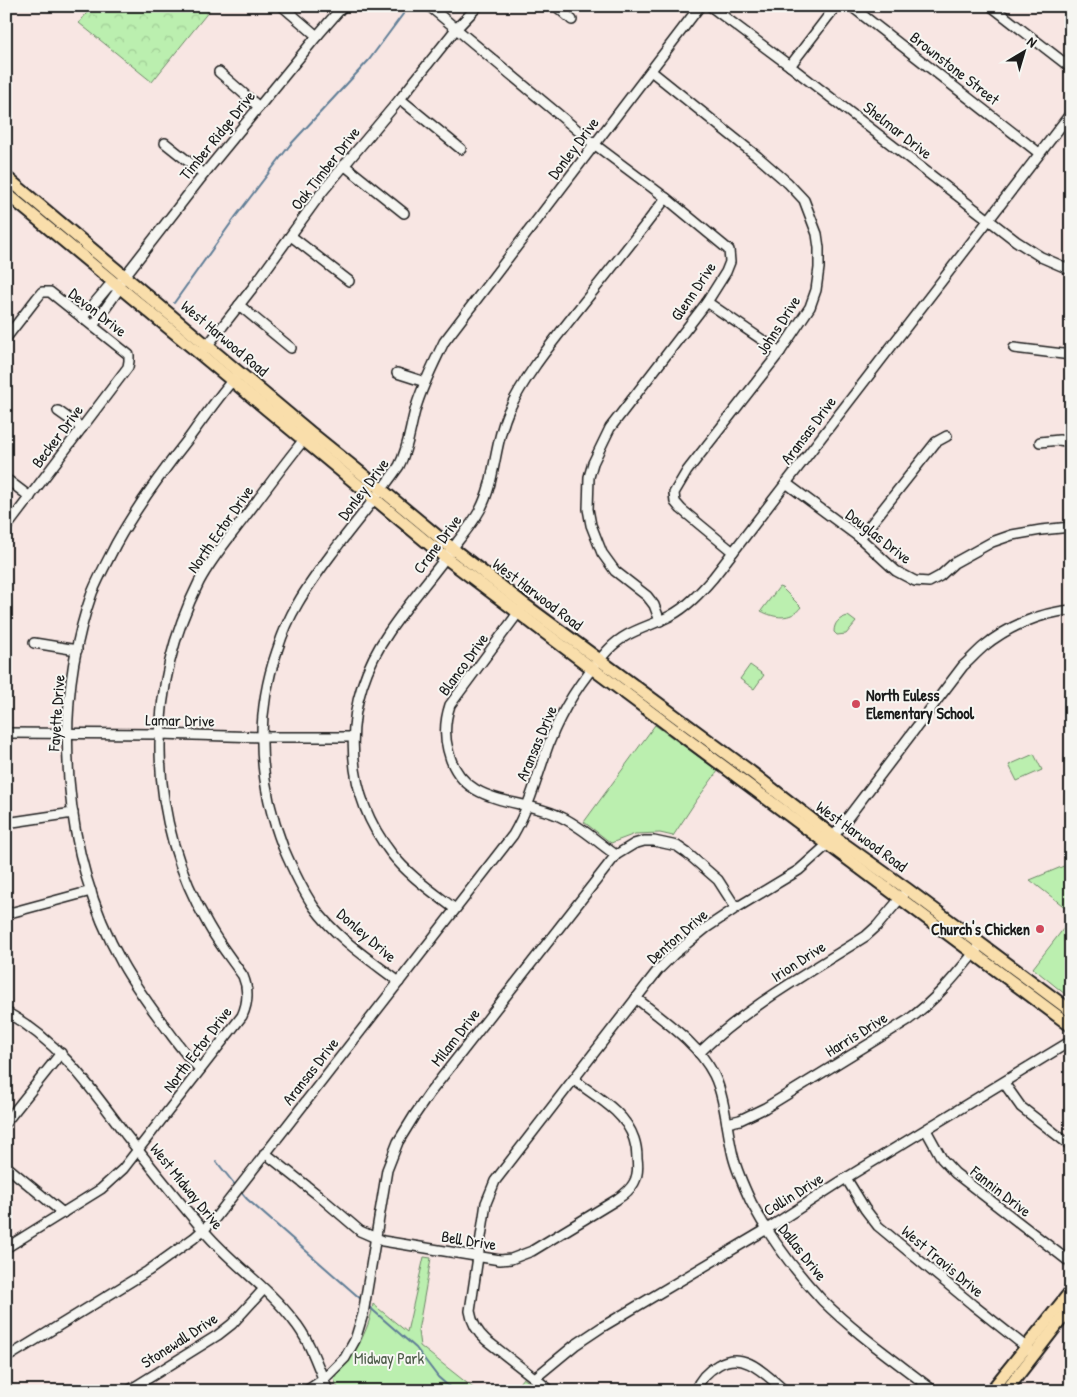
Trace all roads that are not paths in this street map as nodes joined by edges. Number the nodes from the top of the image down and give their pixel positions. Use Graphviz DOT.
graph roads {
  1 [pos="282,6"];
  2 [pos="343,6"];
  3 [pos="429,6"];
  4 [pos="478,6"];
  5 [pos="556,6"];
  6 [pos="700,6"];
  7 [pos="710,6"];
  8 [pos="836,6"];
  9 [pos="851,6"];
  10 [pos="991,6"];
  11 [pos="572,20"];
  12 [pos="456,29"];
  13 [pos="317,36"];
  14 [pos="790,66"];
  15 [pos="1071,68"];
  16 [pos="651,71"];
  17 [pos="219,72"];
  18 [pos="400,99"];
  19 [pos="259,107"];
  20 [pos="1071,113"];
  21 [pos="165,143"];
  22 [pos="594,144"];
  23 [pos="461,149"];
  24 [pos="1040,153"];
  25 [pos="344,165"];
  26 [pos="204,174"];
  27 [pos="8,182"];
  28 [pos="6,193"];
  29 [pos="666,198"];
  30 [pos="404,214"];
  31 [pos="988,219"];
  32 [pos="291,236"];
  33 [pos="1071,270"];
  34 [pos="121,280"];
  35 [pos="349,281"];
  36 [pos="707,302"];
  37 [pos="239,305"];
  38 [pos="82,318"];
  39 [pos="93,326"];
  40 [pos="6,338"];
  41 [pos="291,348"];
  42 [pos="1014,348"];
  43 [pos="204,349"];
  44 [pos="780,352"];
  45 [pos="1071,355"];
  46 [pos="129,361"];
  47 [pos="397,373"];
  48 [pos="237,376"];
  49 [pos="425,382"];
  50 [pos="58,411"];
  51 [pos="82,428"];
  52 [pos="307,436"];
  53 [pos="947,436"];
  54 [pos="1040,442"];
  55 [pos="1071,442"];
  56 [pos="9,481"];
  57 [pos="786,483"];
  58 [pos="379,494"];
  59 [pos="30,497"];
  60 [pos="1071,527"];
  61 [pos="6,528"];
  62 [pos="860,538"];
  63 [pos="733,552"];
  64 [pos="449,553"];
  65 [pos="521,609"];
  66 [pos="1071,610"];
  67 [pos="660,621"];
  68 [pos="34,642"];
  69 [pos="77,650"];
  70 [pos="596,665"];
  71 [pos="6,733"];
  72 [pos="67,733"];
  73 [pos="159,734"];
  74 [pos="262,737"];
  75 [pos="352,737"];
  76 [pos="527,806"];
  77 [pos="73,813"];
  78 [pos="6,823"];
  79 [pos="830,840"];
  80 [pos="616,855"];
  81 [pos="91,891"];
  82 [pos="904,894"];
  83 [pos="736,908"];
  84 [pos="455,909"];
  85 [pos="6,914"];
  86 [pos="981,944"];
  87 [pos="973,954"];
  88 [pos="399,982"];
  89 [pos="636,998"];
  90 [pos="1071,1011"];
  91 [pos="6,1012"];
  92 [pos="1071,1026"];
  93 [pos="1071,1041"];
  94 [pos="61,1053"];
  95 [pos="699,1053"];
  96 [pos="200,1069"];
  97 [pos="574,1080"];
  98 [pos="1004,1083"];
  99 [pos="6,1122"];
  100 [pos="727,1123"];
  101 [pos="926,1130"];
  102 [pos="1071,1146"];
  103 [pos="138,1150"];
  104 [pos="265,1153"];
  105 [pos="6,1166"];
  106 [pos="846,1178"];
  107 [pos="63,1213"];
  108 [pos="766,1229"];
  109 [pos="203,1230"];
  110 [pos="376,1238"];
  111 [pos="6,1248"];
  112 [pos="478,1257"];
  113 [pos="1071,1264"];
  114 [pos="264,1289"];
  115 [pos="1071,1291"];
  116 [pos="1071,1307"];
  117 [pos="1030,1350"];
  118 [pos="6,1358"];
  119 [pos="535,1378"];
  120 [pos="324,1379"];
  121 [pos="128,1391"];
  122 [pos="306,1391"];
  123 [pos="328,1391"];
  124 [pos="551,1391"];
  125 [pos="695,1391"];
  126 [pos="785,1391"];
  127 [pos="934,1391"];
  128 [pos="991,1391"];
  129 [pos="1006,1391"];
  1 -- 13 [label="street"];
  2 -- 13 [label="street, Timber Ridge Drive"];
  3 -- 12 [label="street, Glenn Drive"];
  4 -- 12 [label="street, Oak Timber Drive"];
  5 -- 11 [label="street"];
  6 -- 16 [label="street, Donley Drive"];
  7 -- 14 [label="street, Shelmar Drive"];
  8 -- 14 [label="street"];
  9 -- 24 [label="street, Brownstone Street"];
  10 -- 15 [label="street"];
  12 -- 18 [label="street, Oak Timber Drive"];
  12 -- 22 [label="street, Glenn Drive"];
  13 -- 19 [label="street, Timber Ridge Drive"];
  14 -- 31 [label="street, Shelmar Drive"];
  16 -- 22 [label="street, Donley Drive"];
  16 -- 44 [label="street, Johns Drive"];
  17 -- 19 [label="street"];
  18 -- 23 [label="street"];
  18 -- 25 [label="street, Oak Timber Drive"];
  19 -- 26 [label="street, Timber Ridge Drive"];
  20 -- 24 [label="street, Aransas Drive"];
  21 -- 26 [label="street"];
  22 -- 29 [label="street, Glenn Drive"];
  22 -- 49 [label="street, Donley Drive"];
  24 -- 31 [label="street, Aransas Drive"];
  25 -- 30 [label="street"];
  25 -- 32 [label="street, Oak Timber Drive"];
  26 -- 34 [label="street, Timber Ridge Drive"];
  27 -- 34 [label="main road, West Harwood Road"];
  28 -- 34 [label="main road, West Harwood Road"];
  29 -- 36 [label="street, Glenn Drive"];
  29 -- 64 [label="street, Crane Drive"];
  31 -- 33 [label="street, Shelmar Drive"];
  31 -- 57 [label="street, Aransas Drive"];
  32 -- 35 [label="street"];
  32 -- 37 [label="street, Oak Timber Drive"];
  34 -- 38 [label="street"];
  34 -- 39 [label="street"];
  34 -- 43 [label="main road, West Harwood Road"];
  36 -- 44 [label="street"];
  36 -- 67 [label="street, Glenn Drive"];
  37 -- 41 [label="street"];
  37 -- 43 [label="street, Oak Timber Drive"];
  38 -- 39 [label="street, Devon Drive"];
  38 -- 40 [label="street, Devon Drive"];
  39 -- 46 [label="street, Devon Drive"];
  42 -- 45 [label="street"];
  43 -- 48 [label="main road, West Harwood Road"];
  44 -- 63 [label="street, Johns Drive"];
  46 -- 51 [label="street, Becker Drive"];
  47 -- 49 [label="street"];
  48 -- 52 [label="main road, West Harwood Road"];
  48 -- 69 [label="street, Fayette Drive"];
  49 -- 58 [label="street, Donley Drive"];
  50 -- 51 [label="street"];
  51 -- 59 [label="street, Becker Drive"];
  52 -- 58 [label="main road, West Harwood Road"];
  52 -- 73 [label="street, North Ector Drive"];
  53 -- 62 [label="street"];
  54 -- 55 [label="street"];
  56 -- 59 [label="street"];
  57 -- 62 [label="street, Douglas Drive"];
  57 -- 63 [label="street, Aransas Drive"];
  58 -- 64 [label="main road, West Harwood Road"];
  58 -- 74 [label="street, Donley Drive"];
  59 -- 61 [label="street, Becker Drive"];
  60 -- 62 [label="street, Douglas Drive"];
  63 -- 67 [label="street, Aransas Drive"];
  64 -- 65 [label="main road, West Harwood Road"];
  64 -- 75 [label="street, Crane Drive"];
  65 -- 70 [label="main road, West Harwood Road"];
  65 -- 76 [label="street, Blanco Drive"];
  66 -- 79 [label="street, Denton Drive"];
  67 -- 70 [label="street, Aransas Drive"];
  68 -- 69 [label="street"];
  69 -- 72 [label="street, Fayette Drive"];
  70 -- 76 [label="street, Aransas Drive"];
  70 -- 79 [label="main road, West Harwood Road"];
  71 -- 72 [label="street, Lamar Drive"];
  72 -- 73 [label="street, Lamar Drive"];
  72 -- 77 [label="street, Fayette Drive"];
  73 -- 74 [label="street, Lamar Drive"];
  73 -- 96 [label="street, North Ector Drive"];
  74 -- 75 [label="street, Lamar Drive"];
  74 -- 88 [label="street, Donley Drive"];
  75 -- 84 [label="street, Crane Drive"];
  76 -- 80 [label="street, Blanco Drive"];
  76 -- 84 [label="street, Aransas Drive"];
  77 -- 78 [label="street"];
  77 -- 81 [label="street, Fayette Drive"];
  79 -- 82 [label="main road, West Harwood Road"];
  79 -- 83 [label="street, Denton Drive"];
  80 -- 83 [label="street, Milam Drive"];
  80 -- 110 [label="street, Milam Drive"];
  81 -- 85 [label="street"];
  81 -- 96 [label="street, Fayette Drive"];
  82 -- 86 [label="main road, West Harwood Road"];
  82 -- 87 [label="main road, West Harwood Road"];
  82 -- 95 [label="street, Irion Drive"];
  83 -- 89 [label="street, Denton Drive"];
  84 -- 88 [label="street, Aransas Drive"];
  86 -- 87 [label="street, Harris Drive"];
  86 -- 90 [label="main road, West Harwood Road"];
  87 -- 92 [label="main road, West Harwood Road"];
  87 -- 100 [label="street, Harris Drive"];
  88 -- 104 [label="street, Aransas Drive"];
  89 -- 95 [label="street, Dallas Drive"];
  89 -- 97 [label="street, Denton Drive"];
  91 -- 94 [label="street, West Midway Drive"];
  93 -- 98 [label="street, Collin Drive"];
  94 -- 99 [label="street"];
  94 -- 103 [label="street, West Midway Drive"];
  95 -- 100 [label="street, Dallas Drive"];
  96 -- 103 [label="street, North Ector Drive"];
  97 -- 112 [label="street, Denton Drive"];
  97 -- 112 [label="street, Bell Drive"];
  98 -- 101 [label="street, Collin Drive"];
  98 -- 102 [label="street"];
  100 -- 108 [label="street, Dallas Drive"];
  101 -- 106 [label="street, Collin Drive"];
  101 -- 113 [label="street, Fannin Drive"];
  103 -- 107 [label="street, North Ector Drive"];
  103 -- 109 [label="street, West Midway Drive"];
  104 -- 109 [label="street, Aransas Drive"];
  104 -- 110 [label="street, Bell Drive"];
  105 -- 107 [label="street"];
  106 -- 108 [label="street, Collin Drive"];
  106 -- 117 [label="street, West Travis Drive"];
  107 -- 111 [label="street, North Ector Drive"];
  108 -- 119 [label="street, Collin Drive"];
  108 -- 127 [label="street, Dallas Drive"];
  109 -- 114 [label="street, West Midway Drive"];
  109 -- 118 [label="street, Aransas Drive"];
  110 -- 112 [label="street, Bell Drive"];
  110 -- 120 [label="street, Milam Drive"];
  112 -- 119 [label="street, Denton Drive"];
  114 -- 120 [label="street, West Midway Drive"];
  114 -- 121 [label="street, Stonewall Drive"];
  115 -- 117 [label="main road"];
  116 -- 117 [label="main road"];
  117 -- 128 [label="main road"];
  117 -- 129 [label="main road"];
  119 -- 124 [label="street, Denton Drive"];
  120 -- 122 [label="street, Milam Drive"];
  120 -- 123 [label="street, West Midway Drive"];
  125 -- 126 [label="street"];
}
